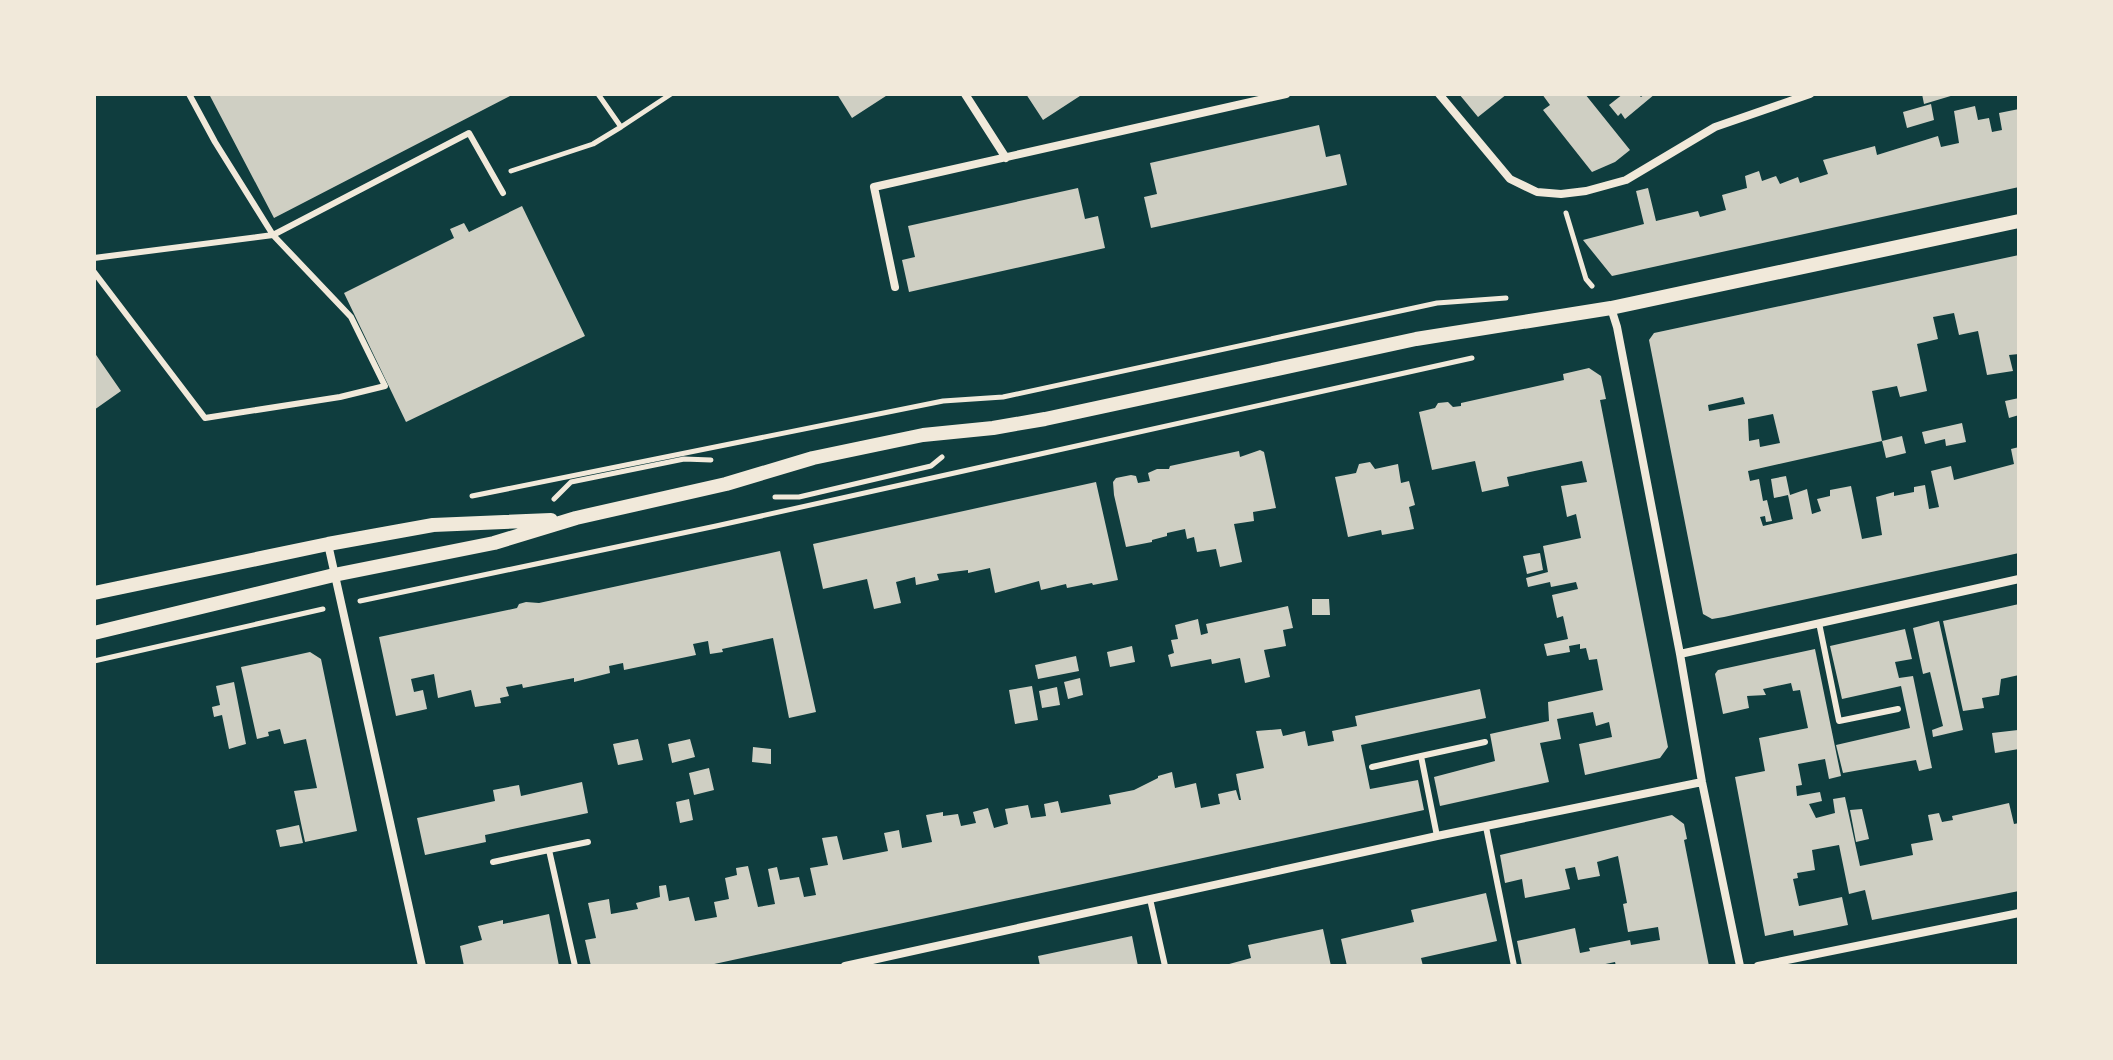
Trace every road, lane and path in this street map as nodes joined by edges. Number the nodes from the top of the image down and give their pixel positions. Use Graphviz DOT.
graph roads {
  1 [pos="189,94"];
  2 [pos="598,94"];
  3 [pos="671,94"];
  4 [pos="965,94"];
  5 [pos="1286,94"];
  6 [pos="1439,94"];
  7 [pos="1810,94"];
  8 [pos="621,127"];
  9 [pos="1006,158"];
  10 [pos="494,176"];
  11 [pos="503,193"];
  12 [pos="1561,194"];
  13 [pos="2019,221"];
  14 [pos="273,235"];
  15 [pos="94,258"];
  16 [pos="94,272"];
  17 [pos="895,287"];
  18 [pos="1611,308"];
  19 [pos="1481,356"];
  20 [pos="944,455"];
  21 [pos="713,460"];
  22 [pos="769,497"];
  23 [pos="550,504"];
  24 [pos="576,518"];
  25 [pos="328,544"];
  26 [pos="334,575"];
  27 [pos="2019,579"];
  28 [pos="94,593"];
  29 [pos="341,605"];
  30 [pos="1819,623"];
  31 [pos="94,633"];
  32 [pos="1680,654"];
  33 [pos="94,661"];
  34 [pos="1898,709"];
  35 [pos="1485,742"];
  36 [pos="1421,756"];
  37 [pos="1372,767"];
  38 [pos="1702,782"];
  39 [pos="1486,827"];
  40 [pos="1437,836"];
  41 [pos="588,842"];
  42 [pos="549,850"];
  43 [pos="493,862"];
  44 [pos="1150,899"];
  45 [pos="2019,913"];
  46 [pos="422,966"];
  47 [pos="575,966"];
  48 [pos="845,966"];
  49 [pos="1165,966"];
  50 [pos="1514,966"];
  51 [pos="1740,966"];
  52 [pos="1758,966"];
  1 -- 14 [label="lane"];
  2 -- 8 [label="path"];
  3 -- 8 [label="path"];
  4 -- 9 [label="street"];
  5 -- 9 [label="street"];
  6 -- 12 [label="street"];
  7 -- 12 [label="street"];
  8 -- 10 [label="path"];
  9 -- 17 [label="street"];
  10 -- 11 [label="lane"];
  10 -- 14 [label="lane"];
  12 -- 18 [label="path"];
  13 -- 18 [label="street"];
  14 -- 15 [label="lane"];
  14 -- 16 [label="lane"];
  18 -- 24 [label="street"];
  18 -- 32 [label="street"];
  19 -- 29 [label="path"];
  20 -- 22 [label="path"];
  21 -- 23 [label="path"];
  24 -- 25 [label="street"];
  24 -- 26 [label="street"];
  25 -- 26 [label="street"];
  25 -- 28 [label="street"];
  26 -- 29 [label="street"];
  26 -- 31 [label="street"];
  27 -- 30 [label="street"];
  29 -- 33 [label="path"];
  29 -- 46 [label="street"];
  30 -- 32 [label="street"];
  30 -- 34 [label="lane"];
  32 -- 38 [label="street"];
  35 -- 36 [label="lane"];
  36 -- 37 [label="lane"];
  36 -- 40 [label="lane"];
  38 -- 39 [label="street"];
  38 -- 51 [label="street"];
  39 -- 40 [label="street"];
  39 -- 50 [label="lane"];
  40 -- 44 [label="street"];
  41 -- 42 [label="lane"];
  42 -- 43 [label="lane"];
  42 -- 47 [label="lane"];
  44 -- 48 [label="street"];
  44 -- 49 [label="lane"];
  45 -- 52 [label="street"];
}
